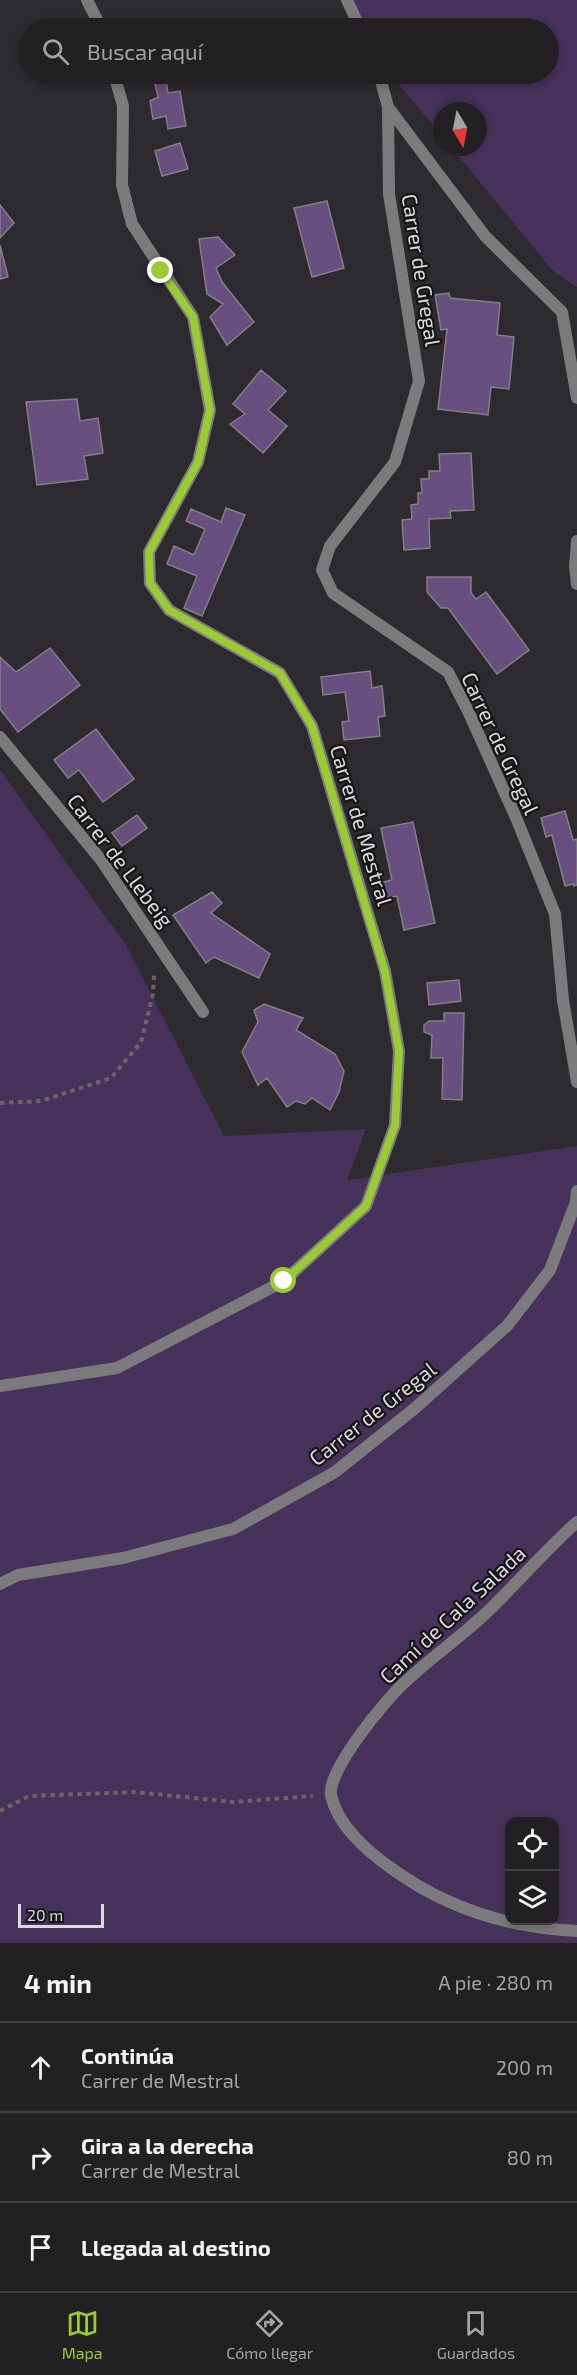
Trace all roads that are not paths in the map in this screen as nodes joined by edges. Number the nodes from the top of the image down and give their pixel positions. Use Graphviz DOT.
graph roads {
  1 [pos="87,0"];
  2 [pos="347,0"];
  3 [pos="96,18"];
  4 [pos="355,18"];
  5 [pos="117,84"];
  6 [pos="382,84"];
  7 [pos="388,107"];
  8 [pos="562,312"];
  9 [pos="577,321"];
  10 [pos="577,398"];
  11 [pos="577,541"];
  12 [pos="577,584"];
  13 [pos="0,736"];
  14 [pos="203,1012"];
  15 [pos="577,1082"];
  16 [pos="577,1191"];
  17 [pos="0,1386"];
  18 [pos="577,1522"];
  19 [pos="0,1584"];
  20 [pos="577,1931"];
  1 -- 3 [label="street"];
  2 -- 4 [label="street"];
  5 -- 17 [label="street, Carrer de Mestral"];
  6 -- 7 [label="street"];
  7 -- 8 [label="street"];
  7 -- 15 [label="street, Carrer de Gregal"];
  8 -- 9 [label="street"];
  8 -- 10 [label="street"];
  11 -- 12 [label="street"];
  13 -- 14 [label="street, Carrer de Llebeig"];
  16 -- 19 [label="street, Carrer de Gregal"];
  18 -- 20 [label="street, Camí de Cala Salada"];
}
